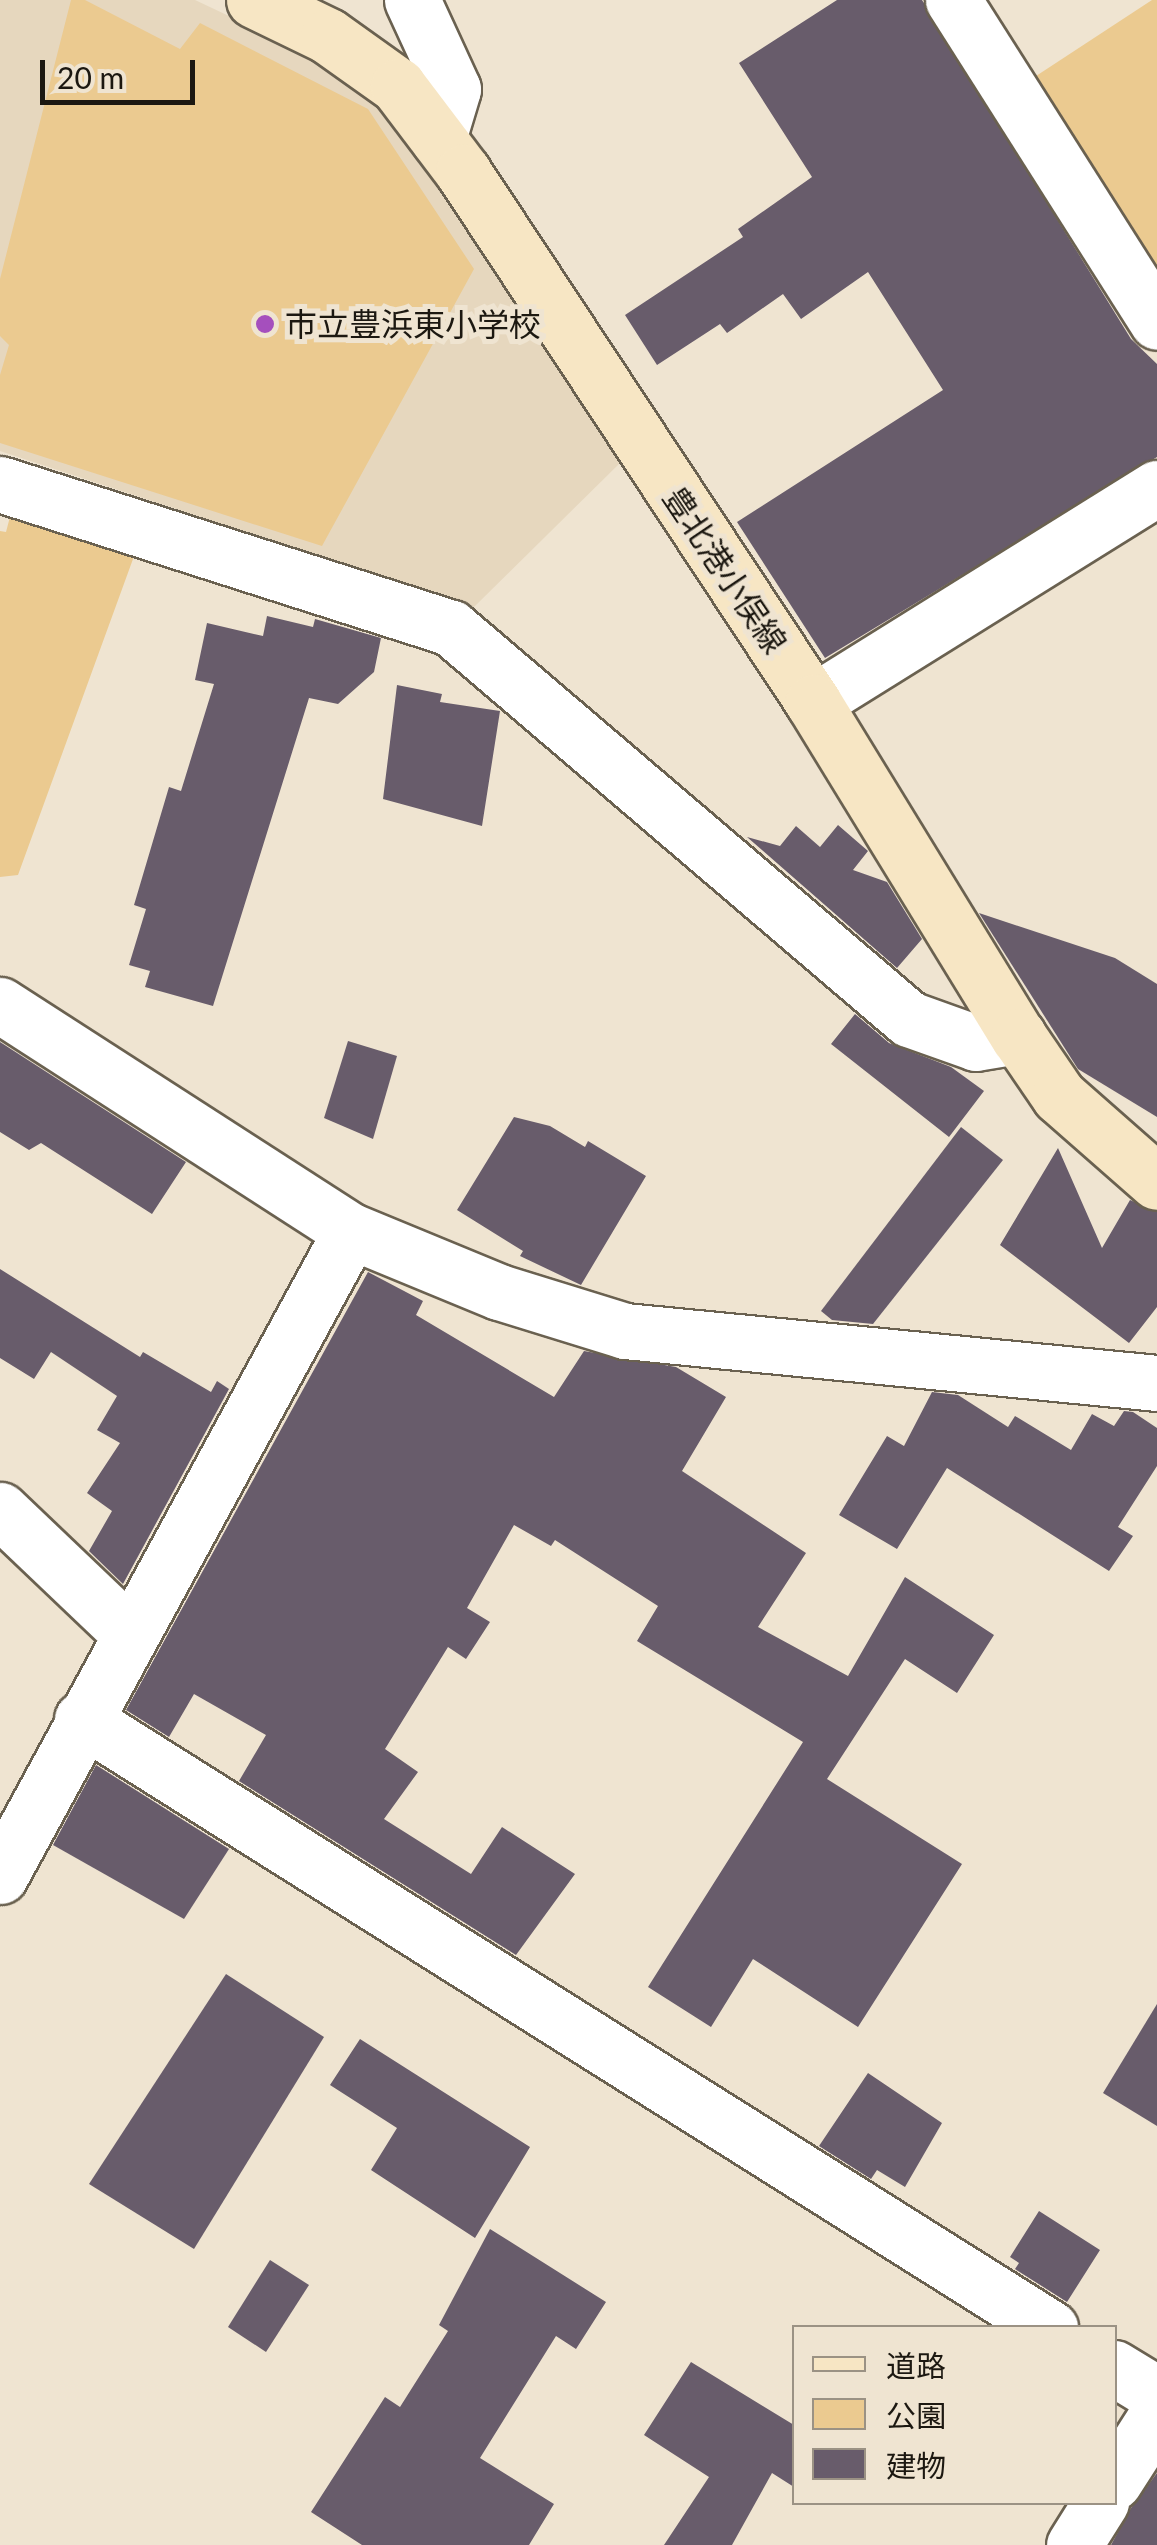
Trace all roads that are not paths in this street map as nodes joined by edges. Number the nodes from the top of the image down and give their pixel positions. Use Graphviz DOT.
graph roads {
  1 [pos="254,0"];
  2 [pos="412,0"];
  3 [pos="953,0"];
  4 [pos="438,139"];
  5 [pos="1157,322"];
  6 [pos="0,484"];
  7 [pos="1157,488"];
  8 [pos="813,702"];
  9 [pos="0,1005"];
  10 [pos="1018,1036"];
  11 [pos="1157,1182"];
  12 [pos="351,1231"];
  13 [pos="1157,1383"];
  14 [pos="0,1510"];
  15 [pos="130,1634"];
  16 [pos="82,1719"];
  17 [pos="0,1876"];
  18 [pos="1045,2325"];
  19 [pos="1117,2370"];
  20 [pos="1157,2394"];
  21 [pos="1157,2415"];
  22 [pos="1117,2477"];
  23 [pos="1099,2505"];
  24 [pos="1074,2545"];
  1 -- 4 [label="main road, 豊北港小俣線"];
  2 -- 4 [label="street"];
  3 -- 5 [label="street"];
  4 -- 8 [label="main road, 豊北港小俣線"];
  6 -- 10 [label="street"];
  7 -- 8 [label="street"];
  8 -- 10 [label="main road, 豊北港小俣線"];
  9 -- 12 [label="street"];
  10 -- 11 [label="main road, 豊北港小俣線"];
  12 -- 13 [label="street"];
  12 -- 15 [label="street"];
  14 -- 15 [label="street"];
  15 -- 16 [label="street"];
  16 -- 17 [label="street"];
  16 -- 18 [label="street"];
  19 -- 20 [label="street"];
  21 -- 22 [label="street"];
  23 -- 24 [label="street"];
}
